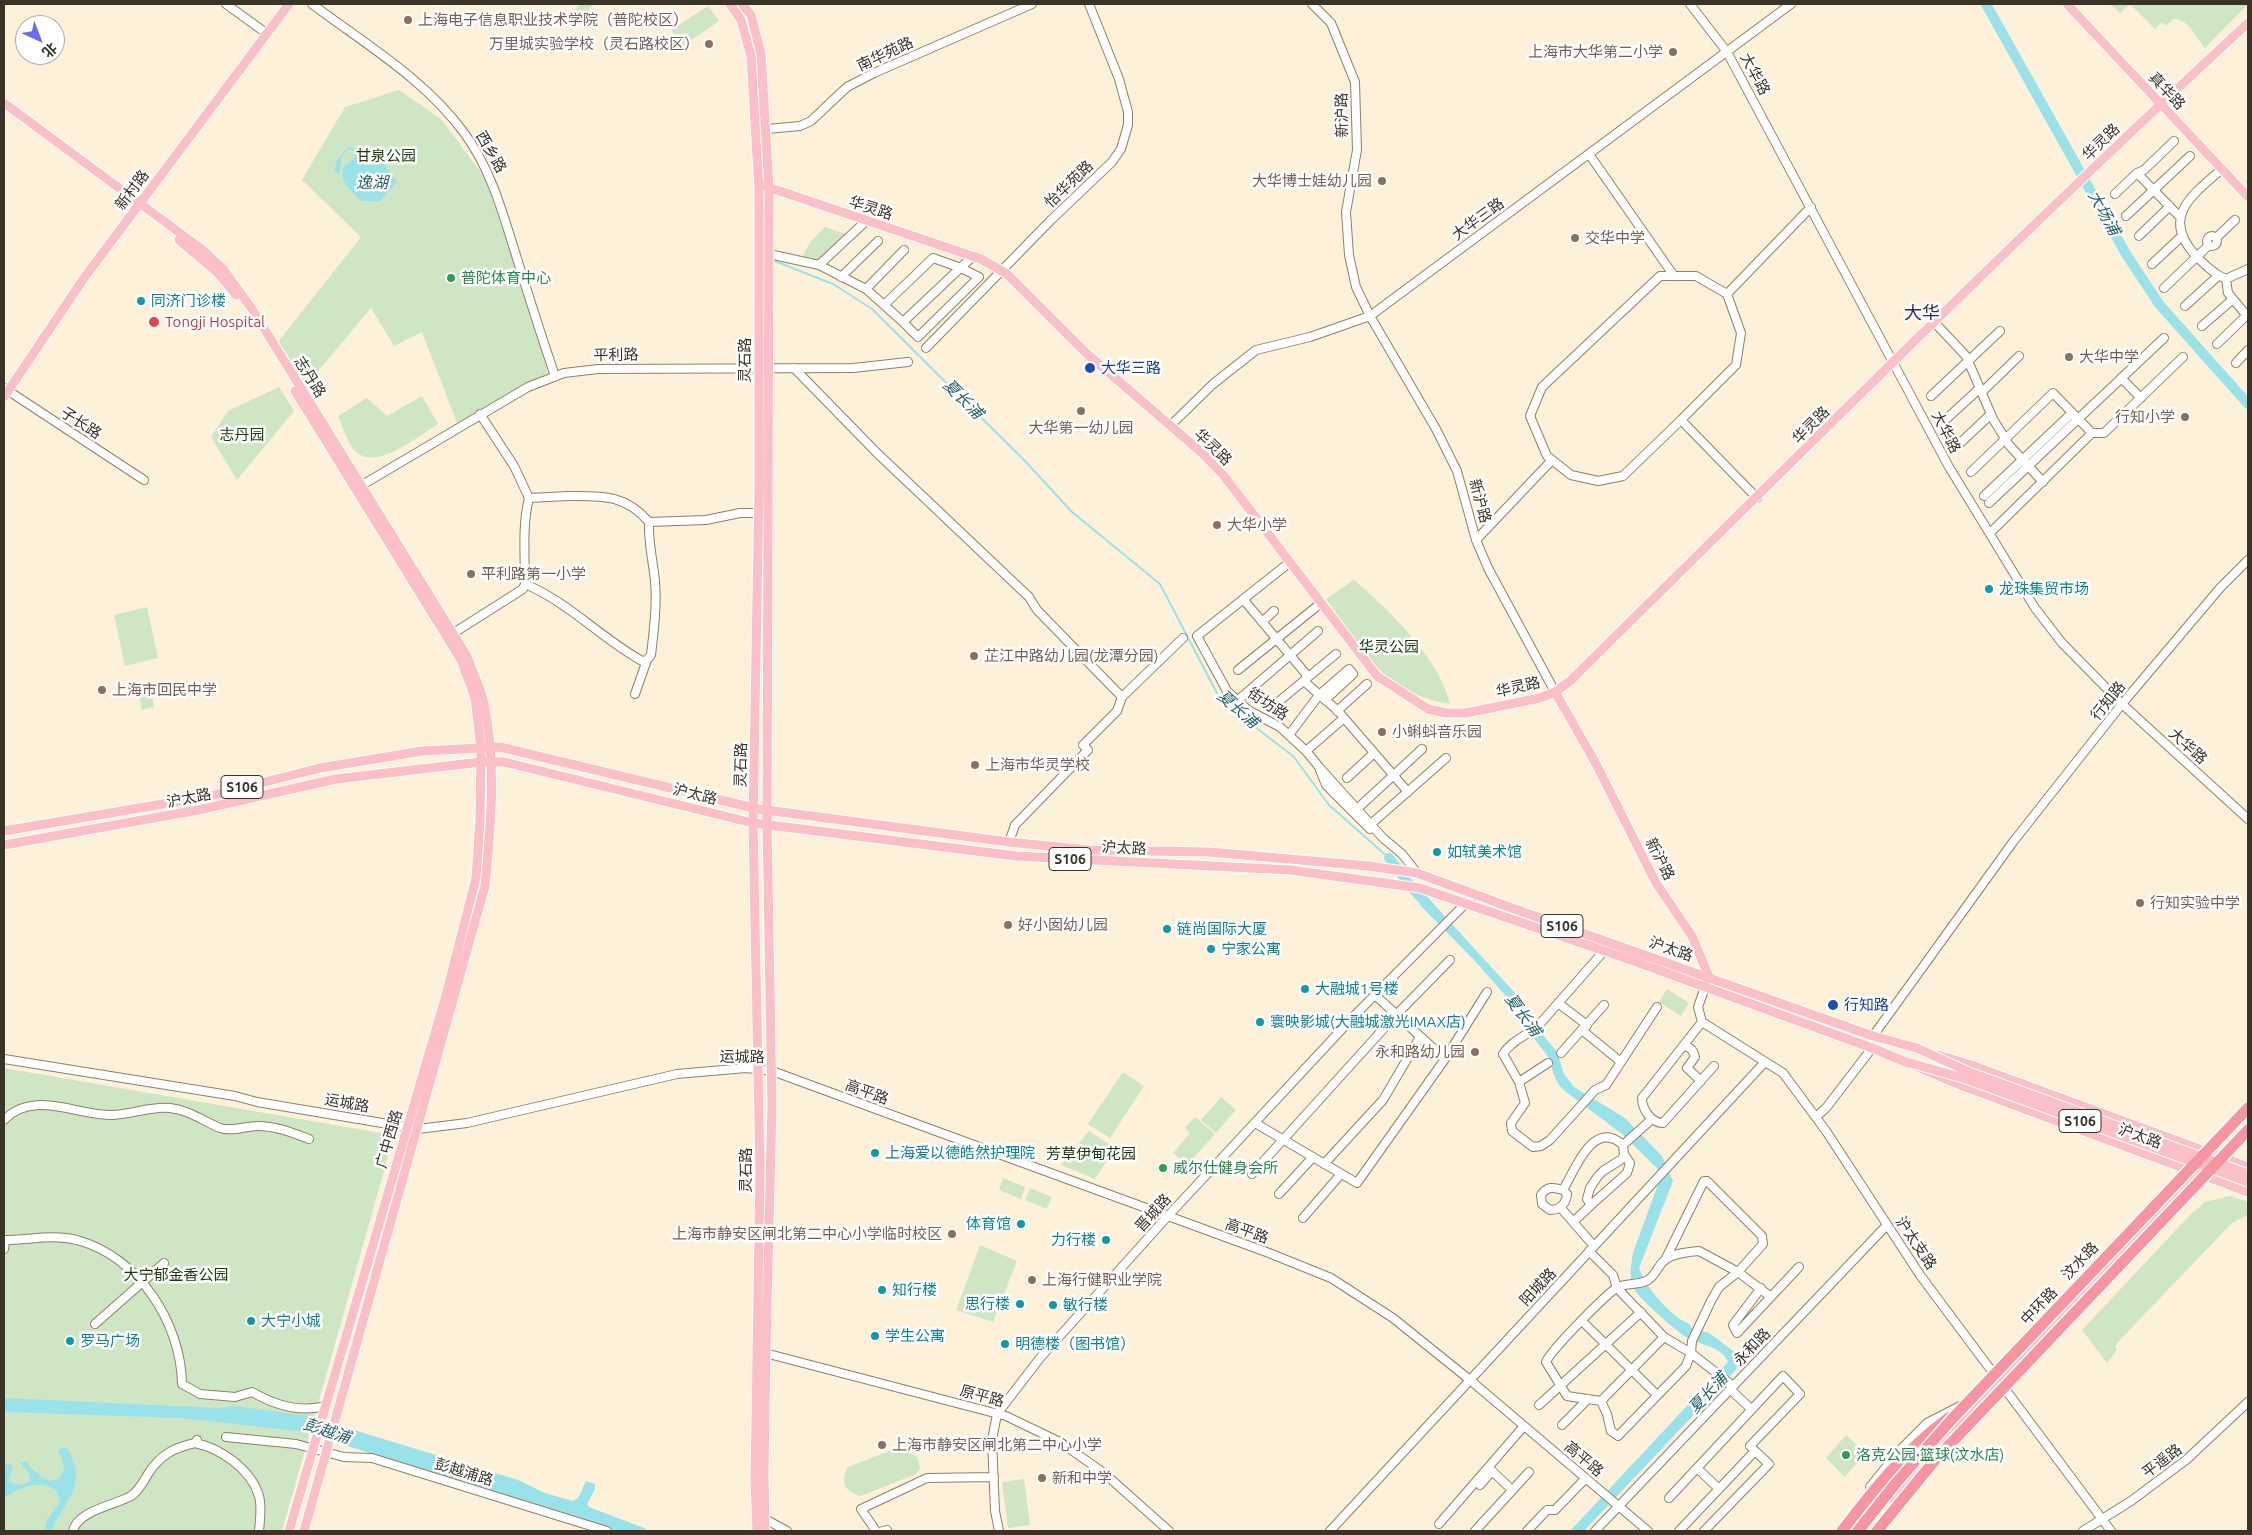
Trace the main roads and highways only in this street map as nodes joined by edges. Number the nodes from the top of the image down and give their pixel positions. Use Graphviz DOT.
graph roads {
  1 [pos="288,4"];
  2 [pos="730,4"];
  3 [pos="742,4"];
  4 [pos="2067,4"];
  5 [pos="2248,23"];
  6 [pos="4,103"];
  7 [pos="2160,104"];
  8 [pos="4,110"];
  9 [pos="759,184"];
  10 [pos="769,189"];
  11 [pos="2248,197"];
  12 [pos="138,205"];
  13 [pos="5,392"];
  14 [pos="358,487"];
  15 [pos="1555,692"];
  16 [pos="491,747"];
  17 [pos="481,748"];
  18 [pos="481,762"];
  19 [pos="492,762"];
  20 [pos="754,808"];
  21 [pos="768,810"];
  22 [pos="753,823"];
  23 [pos="767,824"];
  24 [pos="4,831"];
  25 [pos="4,845"];
  26 [pos="1709,977"];
  27 [pos="1705,987"];
  28 [pos="1917,1048"];
  29 [pos="1910,1063"];
  30 [pos="2248,1101"];
  31 [pos="2248,1108"];
  32 [pos="2248,1130"];
  33 [pos="2248,1134"];
  34 [pos="2204,1149"];
  35 [pos="2225,1159"];
  36 [pos="2248,1167"];
  37 [pos="2197,1173"];
  38 [pos="2248,1174"];
  39 [pos="2248,1182"];
  40 [pos="2248,1192"];
  41 [pos="2140,1230"];
  42 [pos="2116,1243"];
  43 [pos="2083,1278"];
  44 [pos="357,1293"];
  45 [pos="371,1298"];
  46 [pos="2074,1300"];
  47 [pos="761,1352"];
  48 [pos="2000,1380"];
  49 [pos="1950,1418"];
  50 [pos="1932,1438"];
  51 [pos="1924,1461"];
  52 [pos="289,1531"];
  53 [pos="304,1531"];
  54 [pos="757,1531"];
  55 [pos="765,1531"];
  56 [pos="1842,1531"];
  57 [pos="1856,1531"];
  58 [pos="1864,1531"];
  59 [pos="1871,1531"];
  60 [pos="1877,1531"];
  61 [pos="1881,1531"];
  1 -- 12 [label="main road, 新村路"];
  2 -- 9 [label="main road, 灵石路"];
  3 -- 10 [label="main road, 灵石路"];
  4 -- 7 [label="main road, 真华路"];
  5 -- 7 [label="main road, 华灵路"];
  6 -- 12 [label="main road, 志丹路"];
  7 -- 11 [label="main road, 真华路"];
  7 -- 15 [label="main road, 华灵路"];
  8 -- 12 [label="main road, 志丹路"];
  9 -- 10 [label="main road, 华灵路"];
  9 -- 20 [label="main road, 灵石路"];
  10 -- 15 [label="main road, 华灵路"];
  10 -- 21 [label="main road, 灵石路"];
  12 -- 13 [label="main road, 新村路"];
  12 -- 14 [label="main road, 志丹路"];
  14 -- 16 [label="main road, 志丹路"];
  14 -- 17 [label="main road, 志丹路"];
  15 -- 26 [label="main road, 新沪路"];
  16 -- 17 [label="main road, 沪太路 / S106"];
  16 -- 19 [label="main road, 广中西路"];
  16 -- 20 [label="main road, 沪太路 / S106"];
  17 -- 18 [label="main road, 广中西路"];
  17 -- 24 [label="main road, 沪太路 / S106"];
  18 -- 19 [label="main road, 沪太路 / S106"];
  18 -- 25 [label="main road, 沪太路 / S106"];
  18 -- 44 [label="main road, 广中西路"];
  19 -- 22 [label="main road, 沪太路 / S106"];
  19 -- 45 [label="main road, 广中西路"];
  20 -- 21 [label="main road, 沪太路 / S106"];
  20 -- 22 [label="main road, 灵石路"];
  21 -- 23 [label="main road, 灵石路"];
  21 -- 26 [label="main road, 沪太路 / S106"];
  22 -- 23 [label="main road, 沪太路 / S106"];
  22 -- 47 [label="main road, 灵石路"];
  23 -- 27 [label="main road, 沪太路 / S106"];
  23 -- 47 [label="main road, 灵石路"];
  26 -- 27 [label="main road"];
  26 -- 28 [label="main road, 沪太路 / S106"];
  27 -- 29 [label="main road, 沪太路 / S106"];
  28 -- 34 [label="main road, 沪太路 / S106"];
  28 -- 38 [label="main road, 沪太路 / S106, bridge"];
  29 -- 37 [label="main road, 沪太路 / S106"];
  29 -- 39 [label="main road, 沪太路 / S106, bridge"];
  30 -- 34 [label="main road, 汶水路"];
  31 -- 57 [label="highway, 中环路, bridge"];
  32 -- 60 [label="highway, 中环路, bridge"];
  33 -- 35 [label="main road, 汶水路"];
  34 -- 35 [label="main road, 沪太路 / S106"];
  34 -- 37 [label="main road, 汶水路"];
  35 -- 36 [label="main road, 沪太路 / S106"];
  35 -- 37 [label="main road, 汶水路"];
  37 -- 40 [label="main road, 沪太路 / S106"];
  37 -- 41 [label="main road, 汶水路"];
  37 -- 42 [label="main road, 汶水路"];
  37 -- 48 [label="main road, 汶水路"];
  41 -- 42 [label="main road"];
  41 -- 46 [label="main road, 汶水路"];
  42 -- 43 [label="main road, 汶水路"];
  43 -- 46 [label="main road"];
  43 -- 48 [label="main road, 汶水路"];
  44 -- 45 [label="main road"];
  44 -- 52 [label="main road, 广中西路"];
  45 -- 53 [label="main road, 广中西路"];
  46 -- 48 [label="main road, 汶水路"];
  47 -- 54 [label="main road, 灵石路"];
  47 -- 55 [label="main road, 灵石路"];
  48 -- 49 [label="main road, 汶水路"];
  48 -- 51 [label="main road, 汶水路"];
  48 -- 59 [label="main road, 汶水路"];
  48 -- 61 [label="main road, 汶水路"];
  49 -- 50 [label="main road, 汶水路"];
  49 -- 56 [label="highway"];
  50 -- 51 [label="main road"];
  50 -- 57 [label="main road, 汶水路"];
  51 -- 58 [label="main road, 汶水路"];
}
